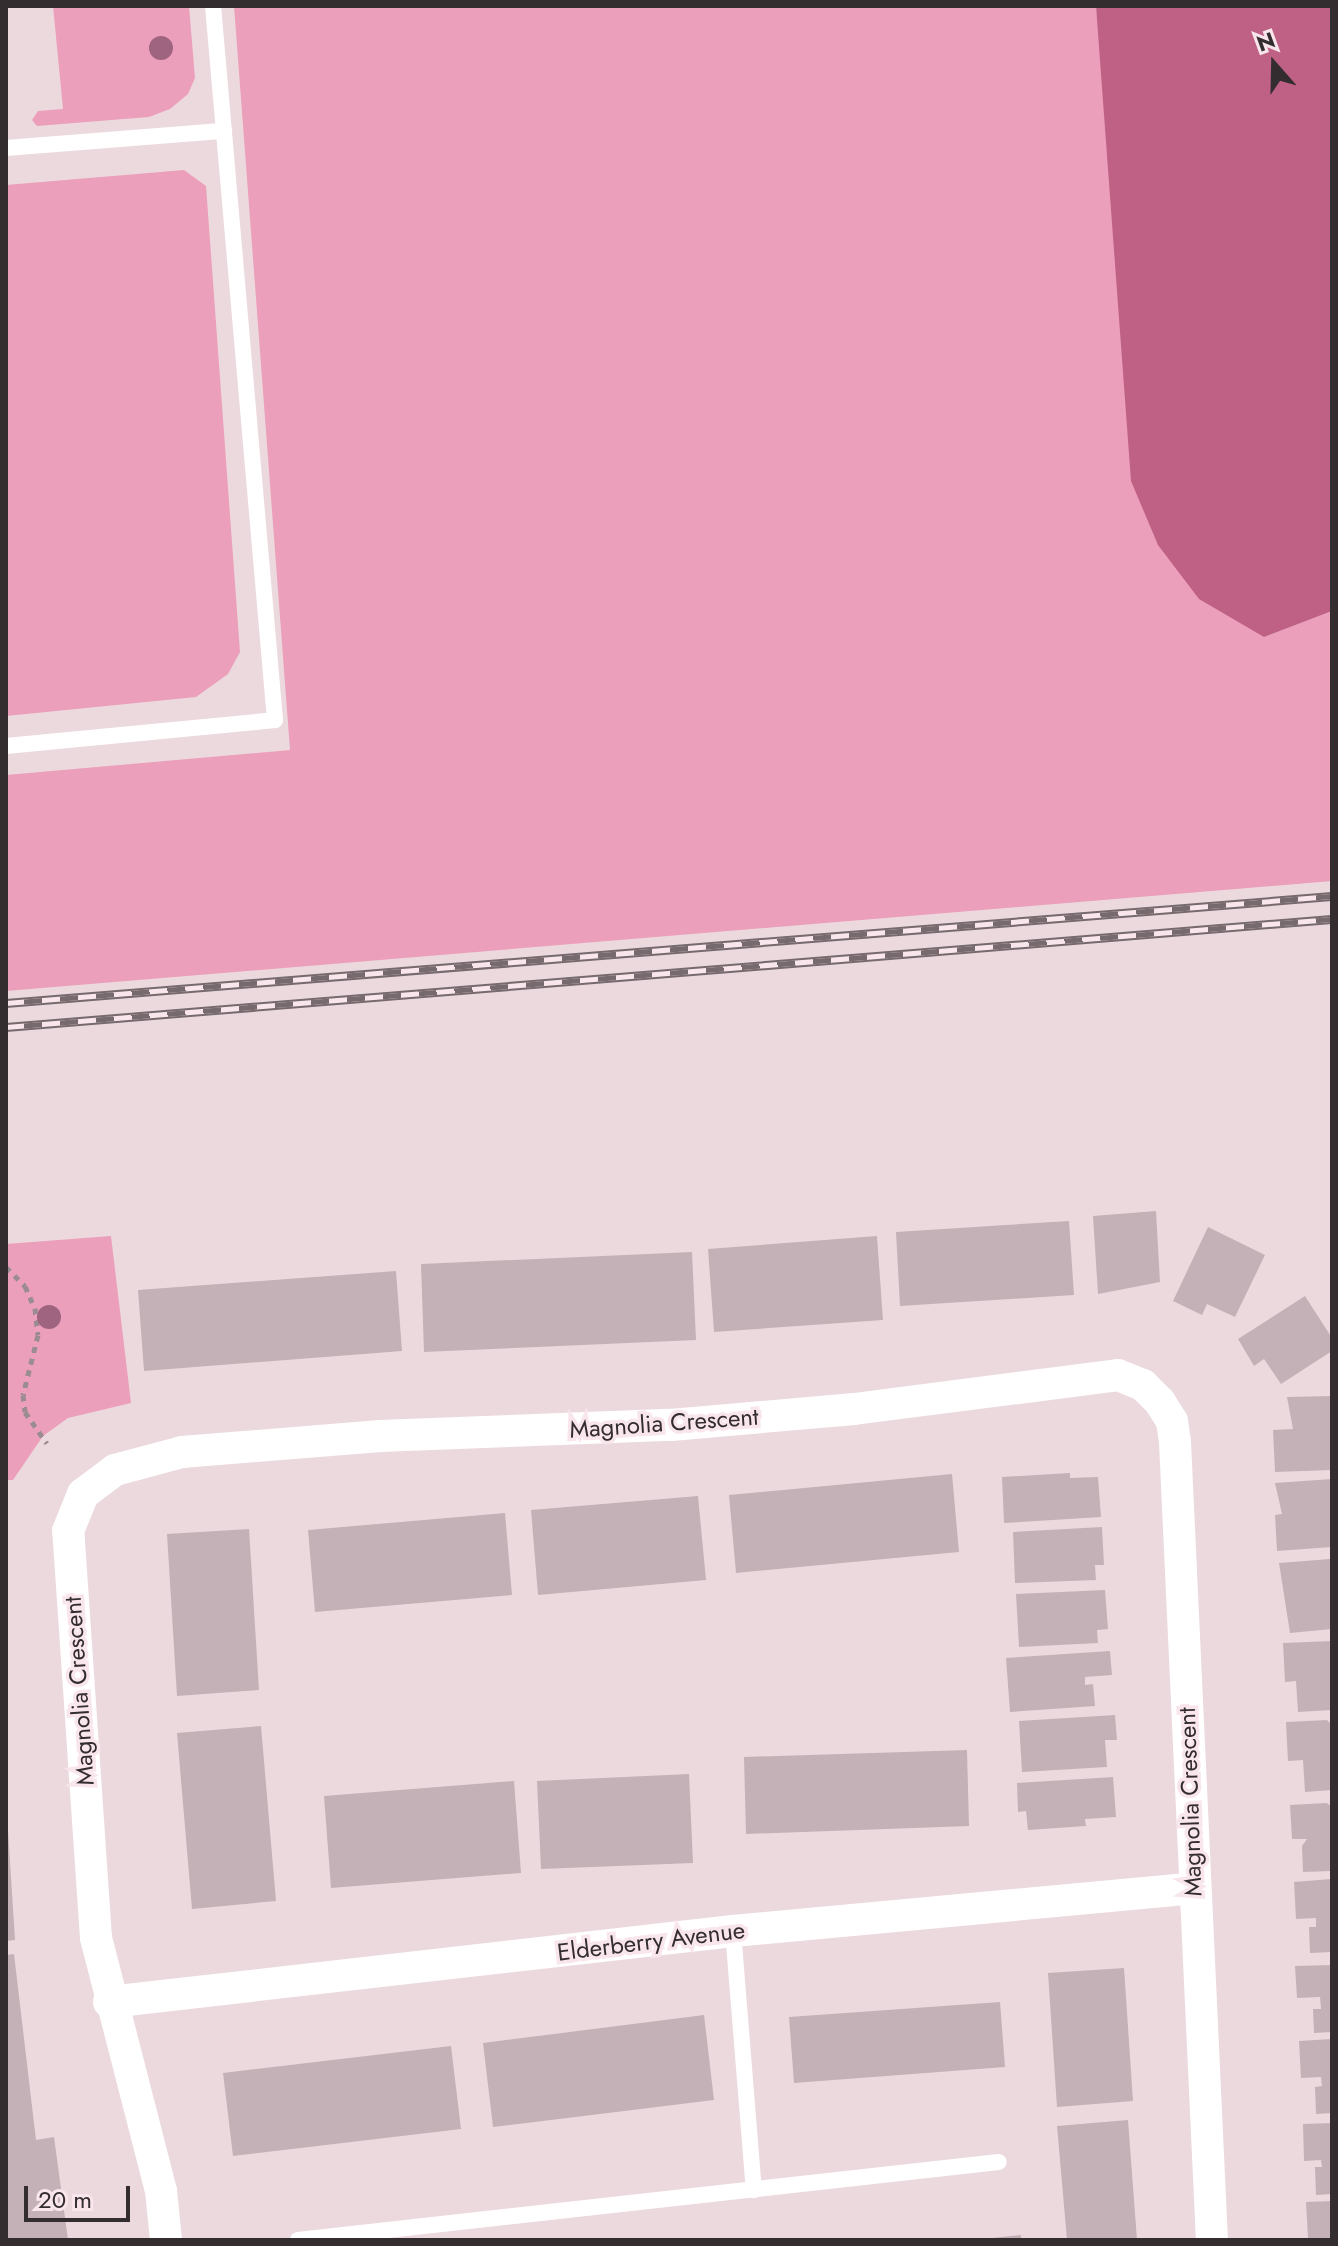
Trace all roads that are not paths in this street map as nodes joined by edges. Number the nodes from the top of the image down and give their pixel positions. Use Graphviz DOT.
graph roads {
  1 [pos="213,6"];
  2 [pos="224,131"];
  3 [pos="6,148"];
  4 [pos="6,746"];
  5 [pos="1193,1888"];
  6 [pos="733,1931"];
  7 [pos="109,2002"];
  8 [pos="999,2162"];
  9 [pos="754,2190"];
  10 [pos="166,2240"];
  11 [pos="298,2240"];
  12 [pos="1212,2240"];
  1 -- 2 [label="lane"];
  2 -- 3 [label="lane"];
  2 -- 4 [label="lane"];
  5 -- 6 [label="street, Elderberry Avenue"];
  5 -- 7 [label="street, Magnolia Crescent"];
  5 -- 12 [label="street, Magnolia Crescent"];
  6 -- 7 [label="street, Elderberry Avenue"];
  6 -- 9 [label="lane"];
  7 -- 10 [label="street, Magnolia Crescent"];
  8 -- 9 [label="lane"];
  9 -- 11 [label="lane"];
}
